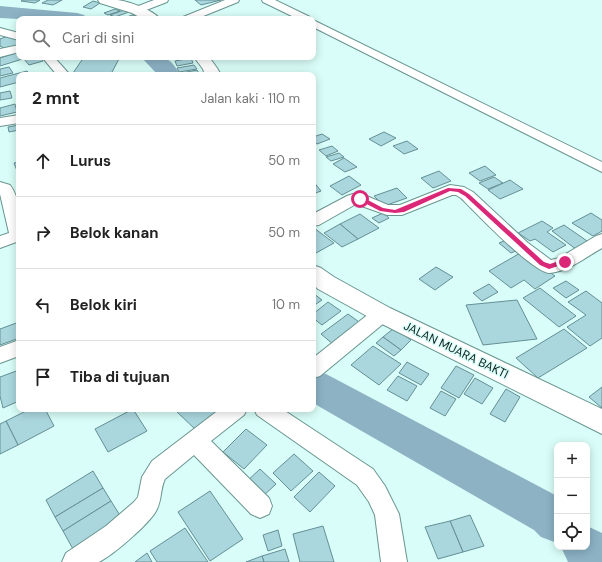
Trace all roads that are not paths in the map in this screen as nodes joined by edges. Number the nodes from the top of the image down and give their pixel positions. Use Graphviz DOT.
graph roads {
  1 [pos="104,0"];
  2 [pos="163,0"];
  3 [pos="234,0"];
  4 [pos="267,0"];
  5 [pos="137,10"];
  6 [pos="148,16"];
  7 [pos="194,16"];
  8 [pos="300,16"];
  9 [pos="316,25"];
  10 [pos="0,31"];
  11 [pos="16,36"];
  12 [pos="16,49"];
  13 [pos="0,53"];
  14 [pos="51,60"];
  15 [pos="203,60"];
  16 [pos="61,72"];
  17 [pos="212,72"];
  18 [pos="16,119"];
  19 [pos="0,122"];
  20 [pos="602,168"];
  21 [pos="0,187"];
  22 [pos="316,219"];
  23 [pos="16,224"];
  24 [pos="16,236"];
  25 [pos="602,240"];
  26 [pos="0,242"];
  27 [pos="316,275"];
  28 [pos="382,314"];
  29 [pos="16,349"];
  30 [pos="0,355"];
  31 [pos="316,368"];
  32 [pos="232,412"];
  33 [pos="269,412"];
  34 [pos="602,422"];
  35 [pos="195,440"];
  36 [pos="260,506"];
  37 [pos="75,562"];
  38 [pos="394,562"];
  1 -- 5 [label="street"];
  2 -- 5 [label="street"];
  3 -- 7 [label="street"];
  4 -- 8 [label="street"];
  5 -- 6 [label="street"];
  9 -- 20 [label="street"];
  10 -- 11 [label="street"];
  12 -- 13 [label="street"];
  14 -- 16 [label="street"];
  15 -- 17 [label="street"];
  18 -- 19 [label="street"];
  21 -- 23 [label="street"];
  22 -- 25 [label="street"];
  24 -- 26 [label="street"];
  27 -- 28 [label="street, JALAN MUARA BAKTI"];
  28 -- 31 [label="street"];
  28 -- 34 [label="street, JALAN MUARA BAKTI"];
  29 -- 30 [label="street"];
  32 -- 35 [label="street"];
  33 -- 38 [label="street"];
  35 -- 36 [label="street"];
  35 -- 37 [label="street"];
}
